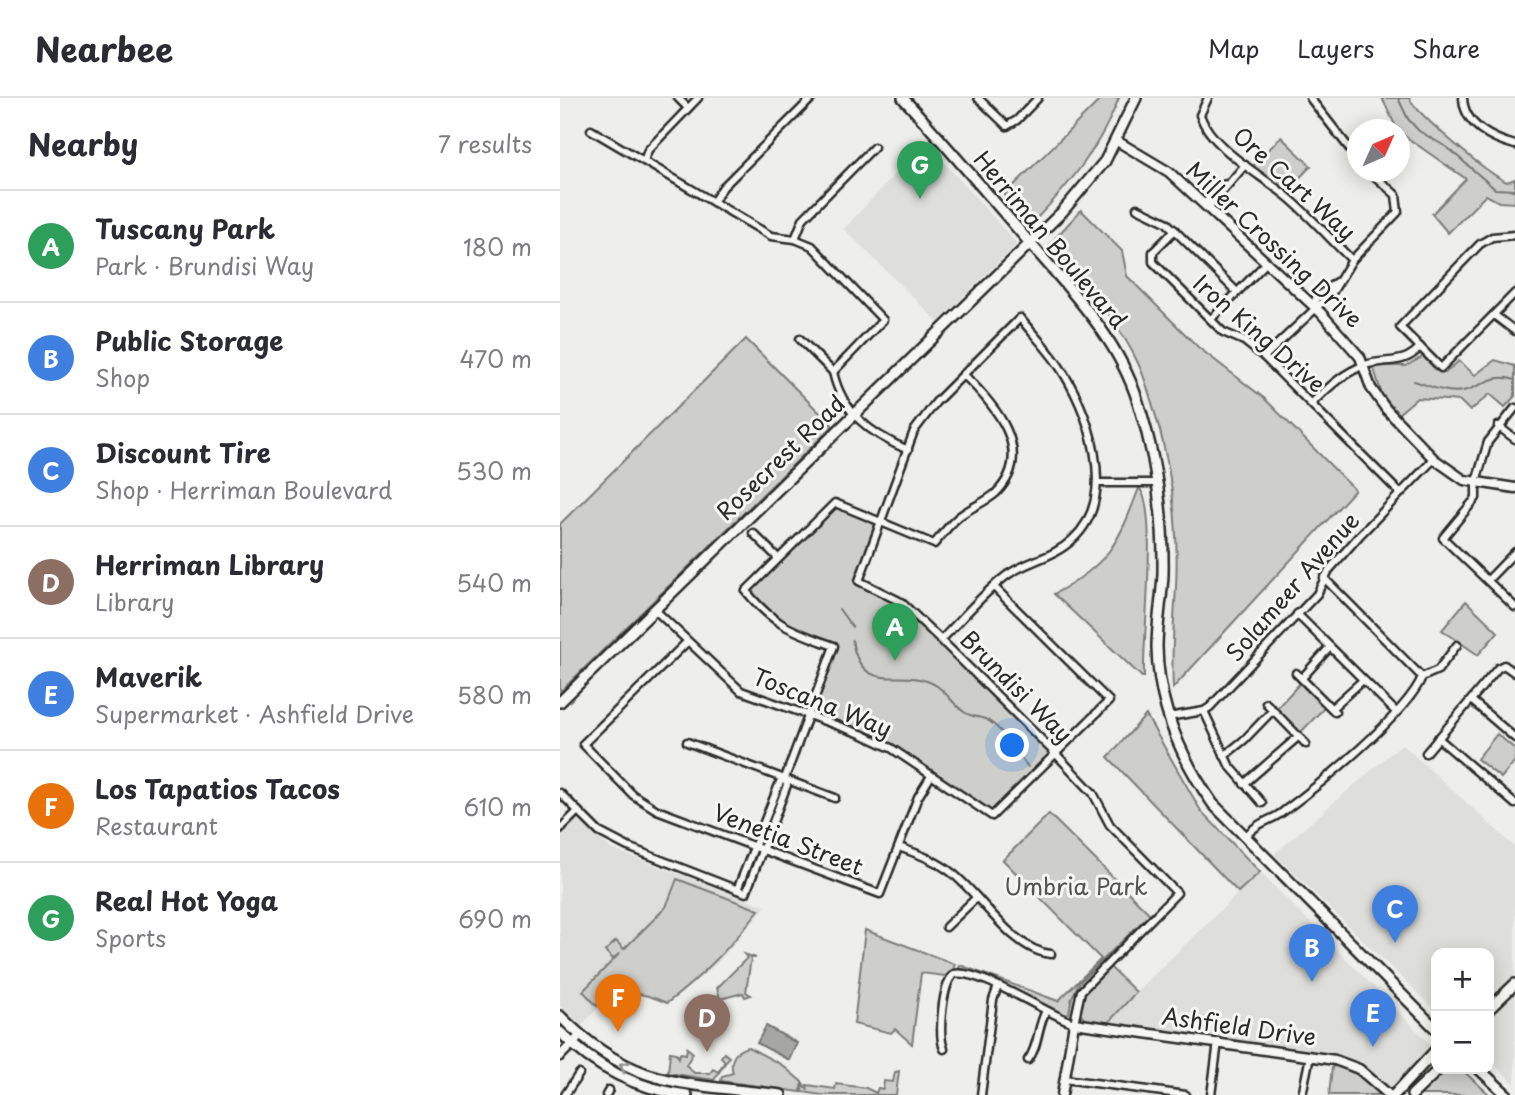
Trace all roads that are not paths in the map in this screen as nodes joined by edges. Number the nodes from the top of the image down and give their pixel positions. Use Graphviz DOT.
graph roads {
  1 [pos="678,98"];
  2 [pos="698,98"];
  3 [pos="812,98"];
  4 [pos="904,98"];
  5 [pos="978,98"];
  6 [pos="1038,98"];
  7 [pos="1136,98"];
  8 [pos="1208,98"];
  9 [pos="1310,98"];
  10 [pos="1463,98"];
  11 [pos="688,108"];
  12 [pos="592,130"];
  13 [pos="1117,141"];
  14 [pos="1347,145"];
  15 [pos="1515,145"];
  16 [pos="874,147"];
  17 [pos="644,160"];
  18 [pos="1245,165"];
  19 [pos="1383,182"];
  20 [pos="713,202"];
  21 [pos="1206,206"];
  22 [pos="1138,208"];
  23 [pos="1175,230"];
  24 [pos="1515,235"];
  25 [pos="795,239"];
  26 [pos="1030,243"];
  27 [pos="1352,260"];
  28 [pos="1267,262"];
  29 [pos="1237,292"];
  30 [pos="1515,293"];
  31 [pos="1314,306"];
  32 [pos="1494,315"];
  33 [pos="1211,319"];
  34 [pos="1515,331"];
  35 [pos="800,339"];
  36 [pos="1420,347"];
  37 [pos="1264,357"];
  38 [pos="1364,366"];
  39 [pos="832,372"];
  40 [pos="963,374"];
  41 [pos="1312,403"];
  42 [pos="1515,408"];
  43 [pos="852,415"];
  44 [pos="1498,426"];
  45 [pos="1515,439"];
  46 [pos="908,450"];
  47 [pos="1434,458"];
  48 [pos="1476,482"];
  49 [pos="1099,483"];
  50 [pos="1158,483"];
  51 [pos="1515,488"];
  52 [pos="1400,493"];
  53 [pos="880,522"];
  54 [pos="753,533"];
  55 [pos="1515,552"];
  56 [pos="778,558"];
  57 [pos="1324,578"];
  58 [pos="1488,580"];
  59 [pos="994,587"];
  60 [pos="1515,607"];
  61 [pos="654,609"];
  62 [pos="1297,614"];
  63 [pos="941,640"];
  64 [pos="687,642"];
  65 [pos="1457,645"];
  66 [pos="1330,647"];
  67 [pos="1515,673"];
  68 [pos="1422,677"];
  69 [pos="1363,680"];
  70 [pos="1471,700"];
  71 [pos="560,702"];
  72 [pos="1266,703"];
  73 [pos="1273,710"];
  74 [pos="1204,711"];
  75 [pos="1396,712"];
  76 [pos="808,715"];
  77 [pos="1168,717"];
  78 [pos="1299,736"];
  79 [pos="1438,738"];
  80 [pos="1515,738"];
  81 [pos="687,742"];
  82 [pos="1306,744"];
  83 [pos="1055,753"];
  84 [pos="1426,753"];
  85 [pos="1224,755"];
  86 [pos="930,776"];
  87 [pos="785,778"];
  88 [pos="1244,784"];
  89 [pos="560,793"];
  90 [pos="835,798"];
  91 [pos="1262,803"];
  92 [pos="1515,804"];
  93 [pos="578,811"];
  94 [pos="560,829"];
  95 [pos="1245,836"];
  96 [pos="754,846"];
  97 [pos="899,847"];
  98 [pos="762,849"];
  99 [pos="737,890"];
  100 [pos="976,898"];
  101 [pos="946,927"];
  102 [pos="1051,954"];
  103 [pos="1515,984"];
  104 [pos="998,986"];
  105 [pos="1494,1004"];
  106 [pos="1046,1011"];
  107 [pos="560,1016"];
  108 [pos="1074,1023"];
  109 [pos="1431,1024"];
  110 [pos="560,1032"];
  111 [pos="580,1036"];
  112 [pos="1218,1042"];
  113 [pos="572,1044"];
  114 [pos="944,1049"];
  115 [pos="1431,1055"];
  116 [pos="560,1056"];
  117 [pos="1310,1056"];
  118 [pos="1028,1060"];
  119 [pos="579,1074"];
  120 [pos="1434,1074"];
  121 [pos="1484,1074"];
  122 [pos="1065,1079"];
  123 [pos="713,1091"];
  124 [pos="565,1095"];
  125 [pos="687,1095"];
  126 [pos="781,1095"];
  127 [pos="981,1095"];
  128 [pos="1062,1095"];
  129 [pos="1186,1095"];
  130 [pos="1211,1095"];
  131 [pos="1302,1095"];
  132 [pos="1391,1095"];
  133 [pos="1412,1095"];
  134 [pos="1507,1095"];
  1 -- 11 [label="street"];
  2 -- 11 [label="street"];
  3 -- 20 [label="street"];
  4 -- 26 [label="main road, Herriman Boulevard"];
  5 -- 6 [label="street"];
  7 -- 13 [label="main road, Rosecrest Road"];
  8 -- 18 [label="street, Ore Cart Way"];
  9 -- 14 [label="street"];
  10 -- 15 [label="street"];
  11 -- 17 [label="street"];
  12 -- 17 [label="street"];
  13 -- 21 [label="street, Miller Crossing Drive"];
  13 -- 26 [label="main road, Rosecrest Road"];
  16 -- 25 [label="street"];
  17 -- 20 [label="street"];
  18 -- 21 [label="street"];
  18 -- 27 [label="street, Ore Cart Way"];
  19 -- 27 [label="street"];
  20 -- 25 [label="street"];
  21 -- 28 [label="street, Miller Crossing Drive"];
  22 -- 23 [label="street"];
  23 -- 29 [label="street"];
  23 -- 33 [label="street, Iron King Drive"];
  24 -- 36 [label="street"];
  25 -- 39 [label="street"];
  26 -- 43 [label="main road, Rosecrest Road"];
  26 -- 50 [label="main road, Herriman Boulevard"];
  27 -- 31 [label="street"];
  28 -- 29 [label="street"];
  28 -- 31 [label="street, Miller Crossing Drive"];
  29 -- 33 [label="street"];
  30 -- 32 [label="street"];
  31 -- 37 [label="street"];
  31 -- 38 [label="street, Miller Crossing Drive"];
  32 -- 34 [label="street"];
  32 -- 36 [label="street"];
  33 -- 37 [label="street, Iron King Drive"];
  35 -- 39 [label="street"];
  36 -- 38 [label="street"];
  37 -- 41 [label="street, Iron King Drive"];
  38 -- 41 [label="street"];
  38 -- 47 [label="street, Miller Crossing Drive"];
  39 -- 43 [label="street"];
  40 -- 46 [label="street, Brundisi Way"];
  40 -- 49 [label="street, Brundisi Way"];
  40 -- 53 [label="street"];
  41 -- 52 [label="street, Iron King Drive"];
  42 -- 44 [label="street"];
  43 -- 46 [label="street"];
  43 -- 61 [label="main road, Rosecrest Road"];
  44 -- 45 [label="street"];
  44 -- 48 [label="street"];
  46 -- 53 [label="street, Brundisi Way"];
  47 -- 48 [label="street, Miller Crossing Drive"];
  47 -- 52 [label="street, Solameer Avenue"];
  48 -- 51 [label="street, Miller Crossing Drive"];
  48 -- 58 [label="street"];
  49 -- 50 [label="street"];
  49 -- 59 [label="street"];
  50 -- 77 [label="main road, Herriman Boulevard"];
  52 -- 57 [label="street, Solameer Avenue"];
  53 -- 56 [label="street"];
  53 -- 63 [label="street, Brundisi Way"];
  54 -- 56 [label="street"];
  55 -- 58 [label="street"];
  56 -- 76 [label="street"];
  57 -- 62 [label="street, Solameer Avenue"];
  57 -- 68 [label="street"];
  58 -- 60 [label="street"];
  59 -- 63 [label="street"];
  59 -- 83 [label="street, Toscana Way"];
  61 -- 64 [label="street, Toscana Way"];
  61 -- 71 [label="main road, Rosecrest Road"];
  62 -- 66 [label="street"];
  62 -- 74 [label="street, Solameer Avenue"];
  63 -- 83 [label="street, Brundisi Way"];
  64 -- 76 [label="street, Toscana Way"];
  64 -- 96 [label="street, Venetia Street"];
  65 -- 68 [label="street"];
  66 -- 69 [label="street"];
  66 -- 69 [label="street"];
  67 -- 70 [label="street"];
  68 -- 75 [label="street"];
  69 -- 75 [label="street"];
  70 -- 79 [label="street"];
  70 -- 80 [label="street"];
  72 -- 73 [label="street"];
  73 -- 78 [label="street"];
  73 -- 85 [label="street"];
  74 -- 77 [label="street"];
  74 -- 85 [label="street"];
  75 -- 95 [label="street"];
  76 -- 86 [label="street, Toscana Way"];
  76 -- 87 [label="street"];
  77 -- 95 [label="main road, Herriman Boulevard"];
  78 -- 82 [label="street"];
  78 -- 88 [label="street"];
  79 -- 84 [label="street"];
  79 -- 92 [label="street"];
  81 -- 87 [label="street"];
  83 -- 86 [label="street, Toscana Way"];
  83 -- 108 [label="street, Brundisi Way"];
  85 -- 88 [label="street"];
  86 -- 97 [label="street, Venetia Street"];
  87 -- 90 [label="street"];
  87 -- 96 [label="street"];
  87 -- 98 [label="street"];
  88 -- 91 [label="street"];
  89 -- 93 [label="street"];
  93 -- 94 [label="street"];
  93 -- 99 [label="street"];
  95 -- 109 [label="main road, Herriman Boulevard"];
  96 -- 98 [label="street, Venetia Street"];
  96 -- 99 [label="street"];
  97 -- 98 [label="street, Venetia Street"];
  97 -- 100 [label="street"];
  98 -- 99 [label="street"];
  100 -- 101 [label="street"];
  100 -- 102 [label="street"];
  103 -- 105 [label="main road"];
  104 -- 106 [label="street"];
  104 -- 114 [label="street"];
  104 -- 127 [label="street"];
  106 -- 108 [label="street"];
  106 -- 118 [label="street"];
  107 -- 111 [label="main road"];
  108 -- 112 [label="street, Ashfield Drive"];
  108 -- 122 [label="street, Brundisi Way"];
  110 -- 113 [label="main road"];
  111 -- 113 [label="street"];
  123 -- 111 [label="main road, one-way"];
  112 -- 117 [label="street, Ashfield Drive"];
  112 -- 130 [label="street"];
  113 -- 116 [label="street"];
  113 -- 125 [label="main road"];
  115 -- 132 [label="main road"];
  117 -- 131 [label="street"];
  117 -- 132 [label="street, Ashfield Drive"];
  119 -- 124 [label="street"];
  120 -- 133 [label="main road"];
  121 -- 134 [label="main road"];
  122 -- 128 [label="street, Brundisi Way"];
  122 -- 129 [label="street"];
  123 -- 126 [label="main road"];
}
